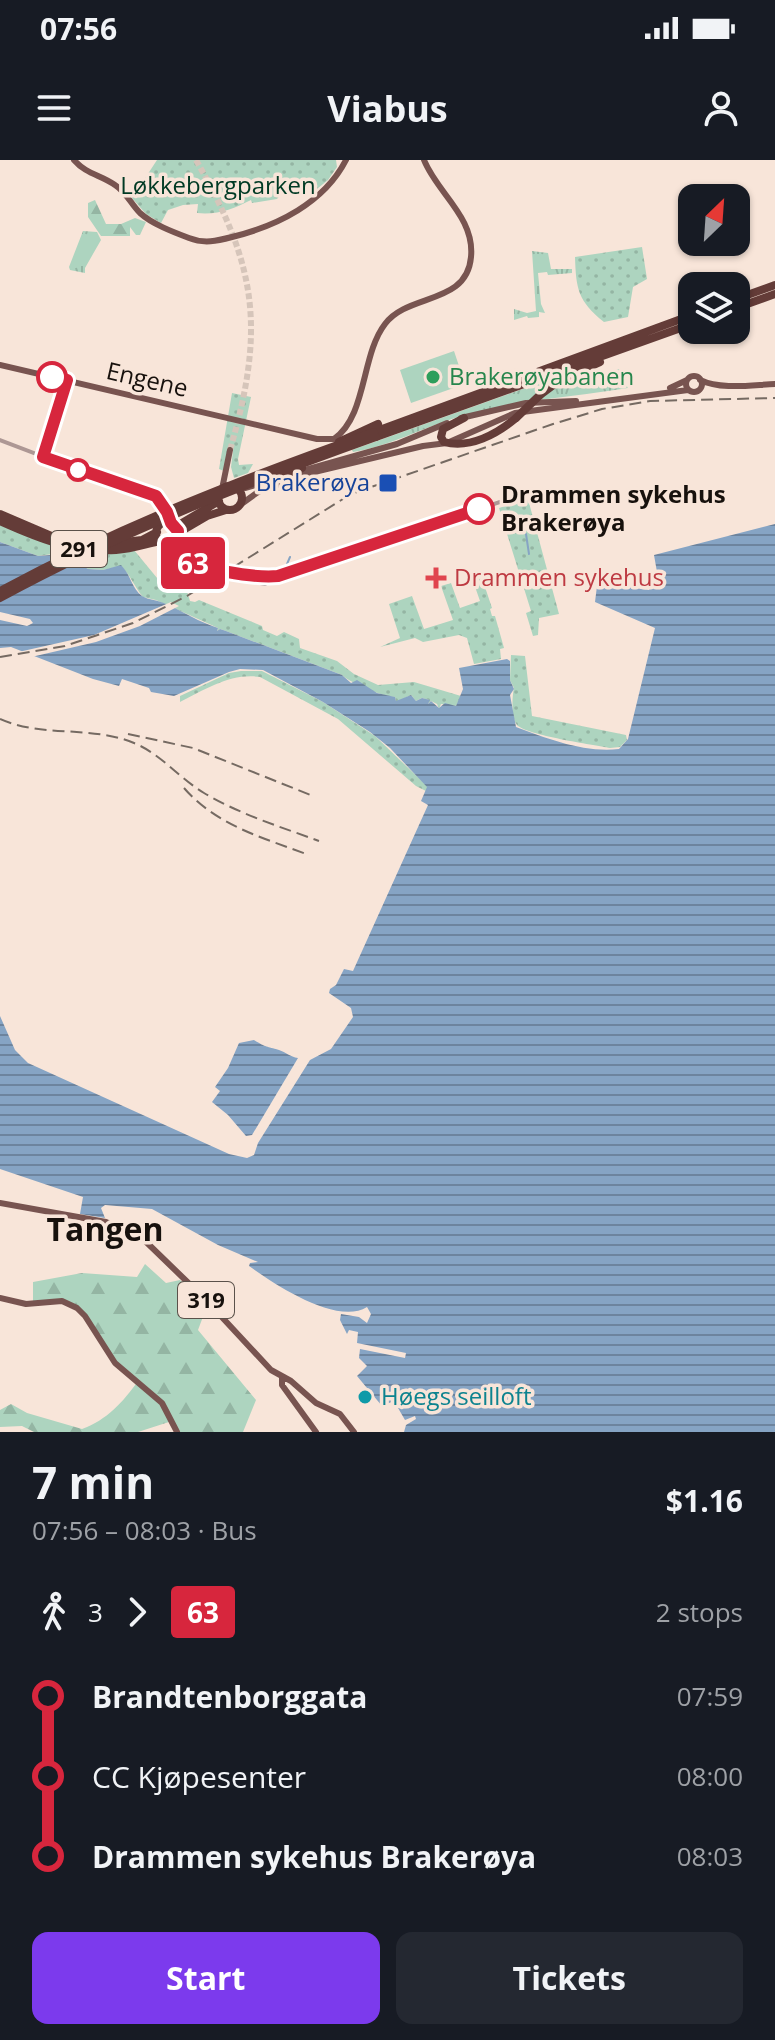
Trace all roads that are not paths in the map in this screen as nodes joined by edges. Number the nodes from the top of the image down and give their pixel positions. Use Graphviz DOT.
graph roads {
  1 [pos="74,160"];
  2 [pos="346,160"];
  3 [pos="424,160"];
  4 [pos="775,285"];
  5 [pos="750,294"];
  6 [pos="775,294"];
  7 [pos="750,303"];
  8 [pos="678,320"];
  9 [pos="678,329"];
  10 [pos="663,334"];
  11 [pos="0,365"];
  12 [pos="687,380"];
  13 [pos="700,380"];
  14 [pos="775,384"];
  15 [pos="734,385"];
  16 [pos="688,390"];
  17 [pos="483,391"];
  18 [pos="698,391"];
  19 [pos="464,418"];
  20 [pos="425,432"];
  21 [pos="375,434"];
  22 [pos="0,440"];
  23 [pos="447,443"];
  24 [pos="361,454"];
  25 [pos="381,456"];
  26 [pos="277,479"];
  27 [pos="236,488"];
  28 [pos="222,489"];
  29 [pos="530,492"];
  30 [pos="219,501"];
  31 [pos="240,505"];
  32 [pos="227,510"];
  33 [pos="0,514"];
  34 [pos="0,521"];
  35 [pos="169,524"];
  36 [pos="177,537"];
  37 [pos="161,539"];
  38 [pos="278,576"];
  39 [pos="0,591"];
  40 [pos="0,598"];
  41 [pos="0,1203"];
  42 [pos="0,1298"];
  43 [pos="282,1381"];
  44 [pos="177,1432"];
  45 [pos="316,1432"];
  46 [pos="354,1432"];
  1 -- 2 [label="main road"];
  3 -- 11 [label="main road, Engene"];
  4 -- 5 [label="highway"];
  6 -- 7 [label="highway"];
  8 -- 17 [label="highway"];
  9 -- 10 [label="highway"];
  10 -- 21 [label="highway"];
  10 -- 23 [label="highway, bridge"];
  12 -- 13 [label="main road"];
  12 -- 16 [label="main road"];
  12 -- 19 [label="main road"];
  13 -- 15 [label="main road"];
  13 -- 18 [label="main road"];
  14 -- 15 [label="main road"];
  15 -- 18 [label="main road"];
  16 -- 18 [label="main road"];
  16 -- 23 [label="main road"];
  17 -- 21 [label="highway"];
  17 -- 26 [label="highway"];
  19 -- 20 [label="main road"];
  19 -- 23 [label="highway"];
  20 -- 24 [label="main road"];
  20 -- 25 [label="main road"];
  21 -- 39 [label="highway, bridge"];
  21 -- 40 [label="highway, bridge"];
  22 -- 35 [label="street"];
  23 -- 25 [label="main road"];
  24 -- 25 [label="main road"];
  24 -- 26 [label="main road"];
  25 -- 31 [label="main road"];
  26 -- 27 [label="main road"];
  27 -- 28 [label="highway"];
  27 -- 28 [label="main road"];
  27 -- 31 [label="highway"];
  28 -- 30 [label="highway"];
  29 -- 38 [label="street"];
  30 -- 32 [label="highway"];
  30 -- 35 [label="highway"];
  31 -- 32 [label="highway, 291"];
  32 -- 36 [label="highway, 291"];
  33 -- 37 [label="highway, 291"];
  34 -- 37 [label="highway, 291"];
  35 -- 36 [label="highway"];
  35 -- 37 [label="highway"];
  36 -- 37 [label="highway, 291"];
  36 -- 38 [label="street"];
  37 -- 38 [label="street"];
  41 -- 43 [label="main road, 319"];
  42 -- 44 [label="main road"];
  43 -- 45 [label="main road"];
  43 -- 46 [label="main road, 319"];
}
